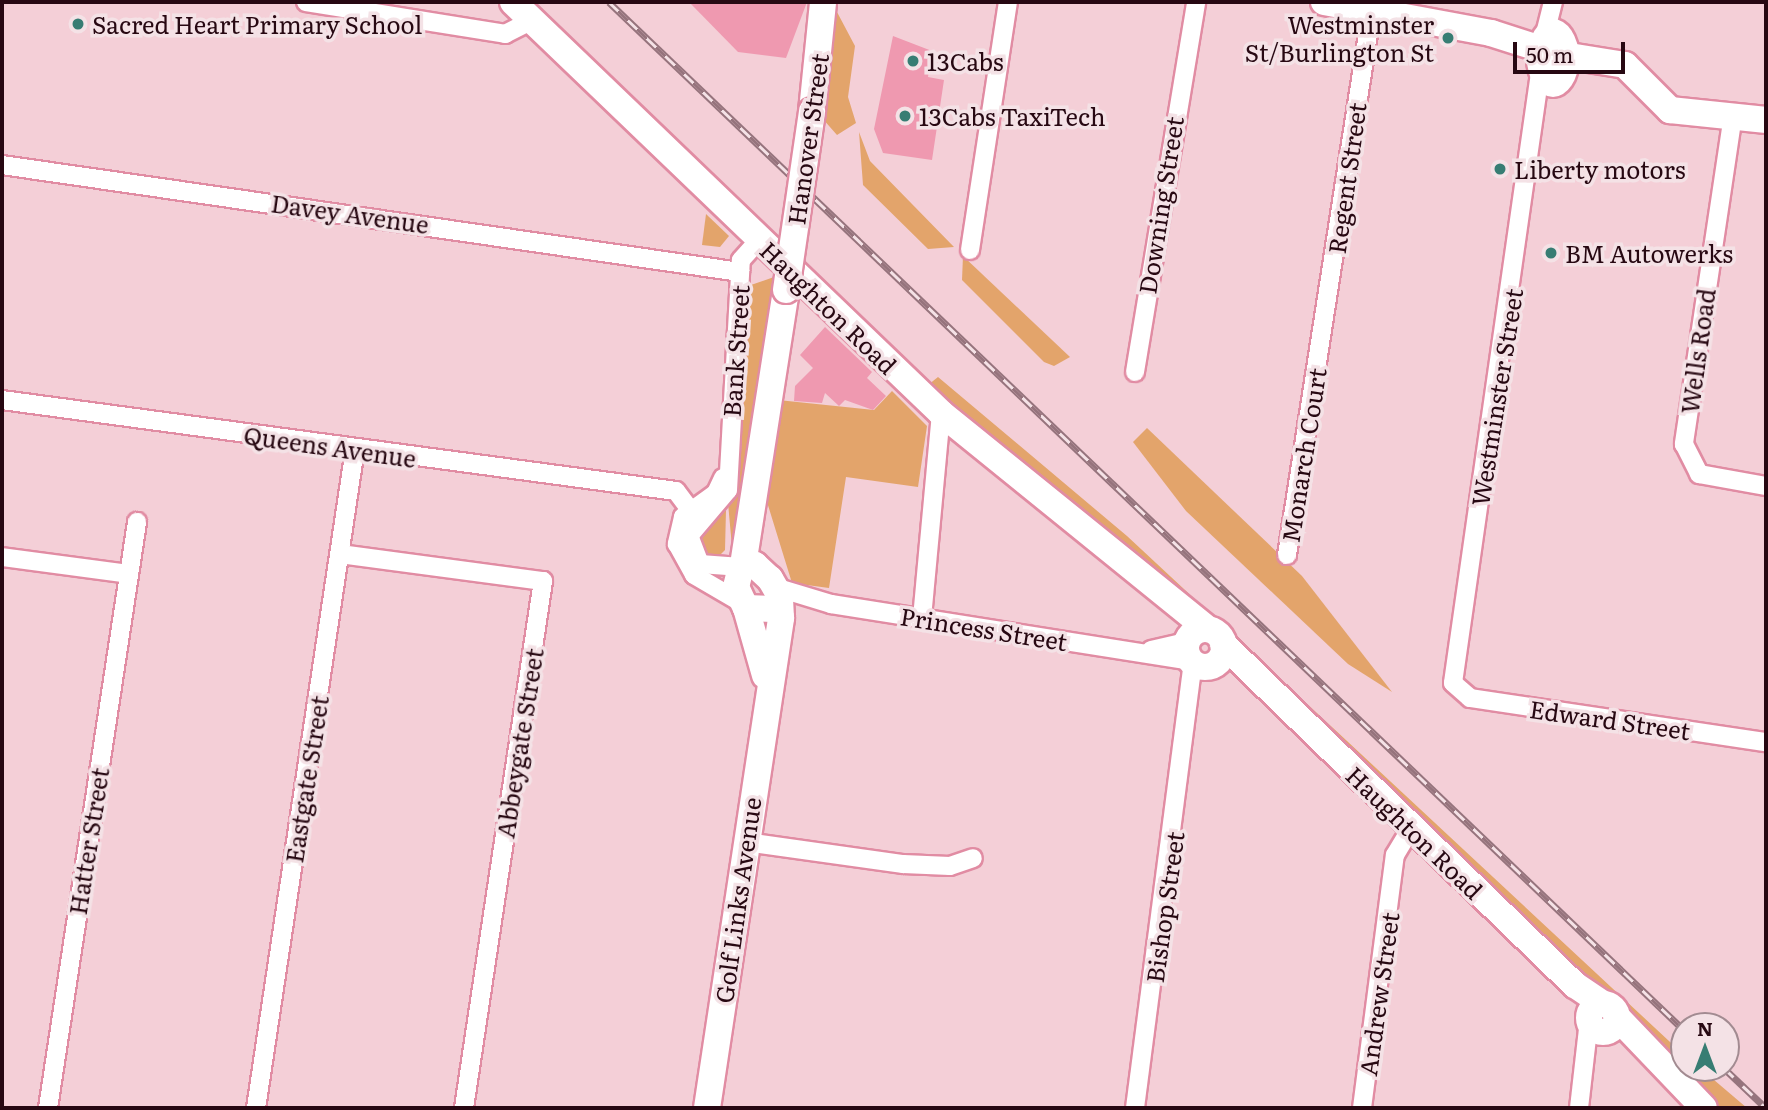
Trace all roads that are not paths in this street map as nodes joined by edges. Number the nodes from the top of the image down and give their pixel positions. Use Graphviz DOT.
graph roads {
  1 [pos="306,2"];
  2 [pos="823,2"];
  3 [pos="833,2"];
  4 [pos="1008,2"];
  5 [pos="1185,2"];
  6 [pos="1196,2"];
  7 [pos="1324,2"];
  8 [pos="1553,2"];
  9 [pos="1559,2"];
  10 [pos="1372,6"];
  11 [pos="521,10"];
  12 [pos="822,30"];
  13 [pos="1185,38"];
  14 [pos="1550,44"];
  15 [pos="1733,115"];
  16 [pos="1766,120"];
  17 [pos="2,165"];
  18 [pos="759,240"];
  19 [pos="970,250"];
  20 [pos="741,266"];
  21 [pos="786,290"];
  22 [pos="1318,355"];
  23 [pos="1135,372"];
  24 [pos="2,400"];
  25 [pos="949,420"];
  26 [pos="355,449"];
  27 [pos="1766,486"];
  28 [pos="692,517"];
  29 [pos="137,522"];
  30 [pos="340,554"];
  31 [pos="1287,555"];
  32 [pos="2,556"];
  33 [pos="128,574"];
  34 [pos="764,585"];
  35 [pos="744,605"];
  36 [pos="916,617"];
  37 [pos="1202,651"];
  38 [pos="1456,690"];
  39 [pos="767,691"];
  40 [pos="1766,743"];
  41 [pos="1415,832"];
  42 [pos="746,842"];
  43 [pos="973,858"];
  44 [pos="1601,1019"];
  45 [pos="48,1108"];
  46 [pos="256,1108"];
  47 [pos="464,1108"];
  48 [pos="708,1108"];
  49 [pos="1135,1108"];
  50 [pos="1362,1108"];
  51 [pos="1579,1108"];
  52 [pos="1704,1108"];
  1 -- 11 [label="street"];
  2 -- 12 [label="street, Hanover Street"];
  3 -- 12 [label="street, Hanover Street"];
  4 -- 19 [label="street"];
  5 -- 13 [label="street, Downing Street"];
  6 -- 13 [label="street, Downing Street"];
  7 -- 10 [label="street"];
  8 -- 14 [label="street, Westminster Street"];
  9 -- 14 [label="street, Westminster Street"];
  10 -- 14 [label="street"];
  10 -- 22 [label="street, Regent Street"];
  11 -- 18 [label="street, Haughton Road"];
  12 -- 21 [label="street, Hanover Street, bridge"];
  13 -- 23 [label="street, Downing Street"];
  14 -- 15 [label="street"];
  14 -- 38 [label="street, Westminster Street"];
  15 -- 16 [label="street"];
  15 -- 27 [label="street, Wells Road"];
  17 -- 20 [label="street, Davey Avenue"];
  18 -- 20 [label="street, Bank Street"];
  18 -- 25 [label="street, Haughton Road"];
  20 -- 28 [label="street, Bank Street"];
  21 -- 34 [label="street, Golf Links Avenue"];
  22 -- 31 [label="street, Monarch Court"];
  24 -- 26 [label="street, Queens Avenue"];
  25 -- 36 [label="street"];
  25 -- 37 [label="street, Haughton Road"];
  26 -- 28 [label="street, Queens Avenue"];
  26 -- 30 [label="street, Eastgate Street"];
  28 -- 34 [label="street"];
  28 -- 35 [label="street"];
  29 -- 33 [label="street, Hatter Street"];
  30 -- 46 [label="street, Eastgate Street"];
  30 -- 47 [label="street, Abbeygate Street"];
  32 -- 33 [label="street"];
  33 -- 45 [label="street, Hatter Street"];
  34 -- 35 [label="street"];
  34 -- 35 [label="street"];
  34 -- 36 [label="street, Princess Street"];
  34 -- 39 [label="street, Golf Links Avenue"];
  35 -- 39 [label="street, Golf Links Avenue"];
  36 -- 37 [label="street, Princess Street"];
  37 -- 41 [label="street, Haughton Road"];
  37 -- 49 [label="street, Bishop Street"];
  38 -- 40 [label="street, Edward Street"];
  39 -- 42 [label="street, Golf Links Avenue"];
  41 -- 44 [label="street, Haughton Road"];
  41 -- 50 [label="street, Andrew Street"];
  42 -- 43 [label="street"];
  42 -- 48 [label="street, Golf Links Avenue"];
  44 -- 51 [label="street"];
  44 -- 52 [label="street"];
}
